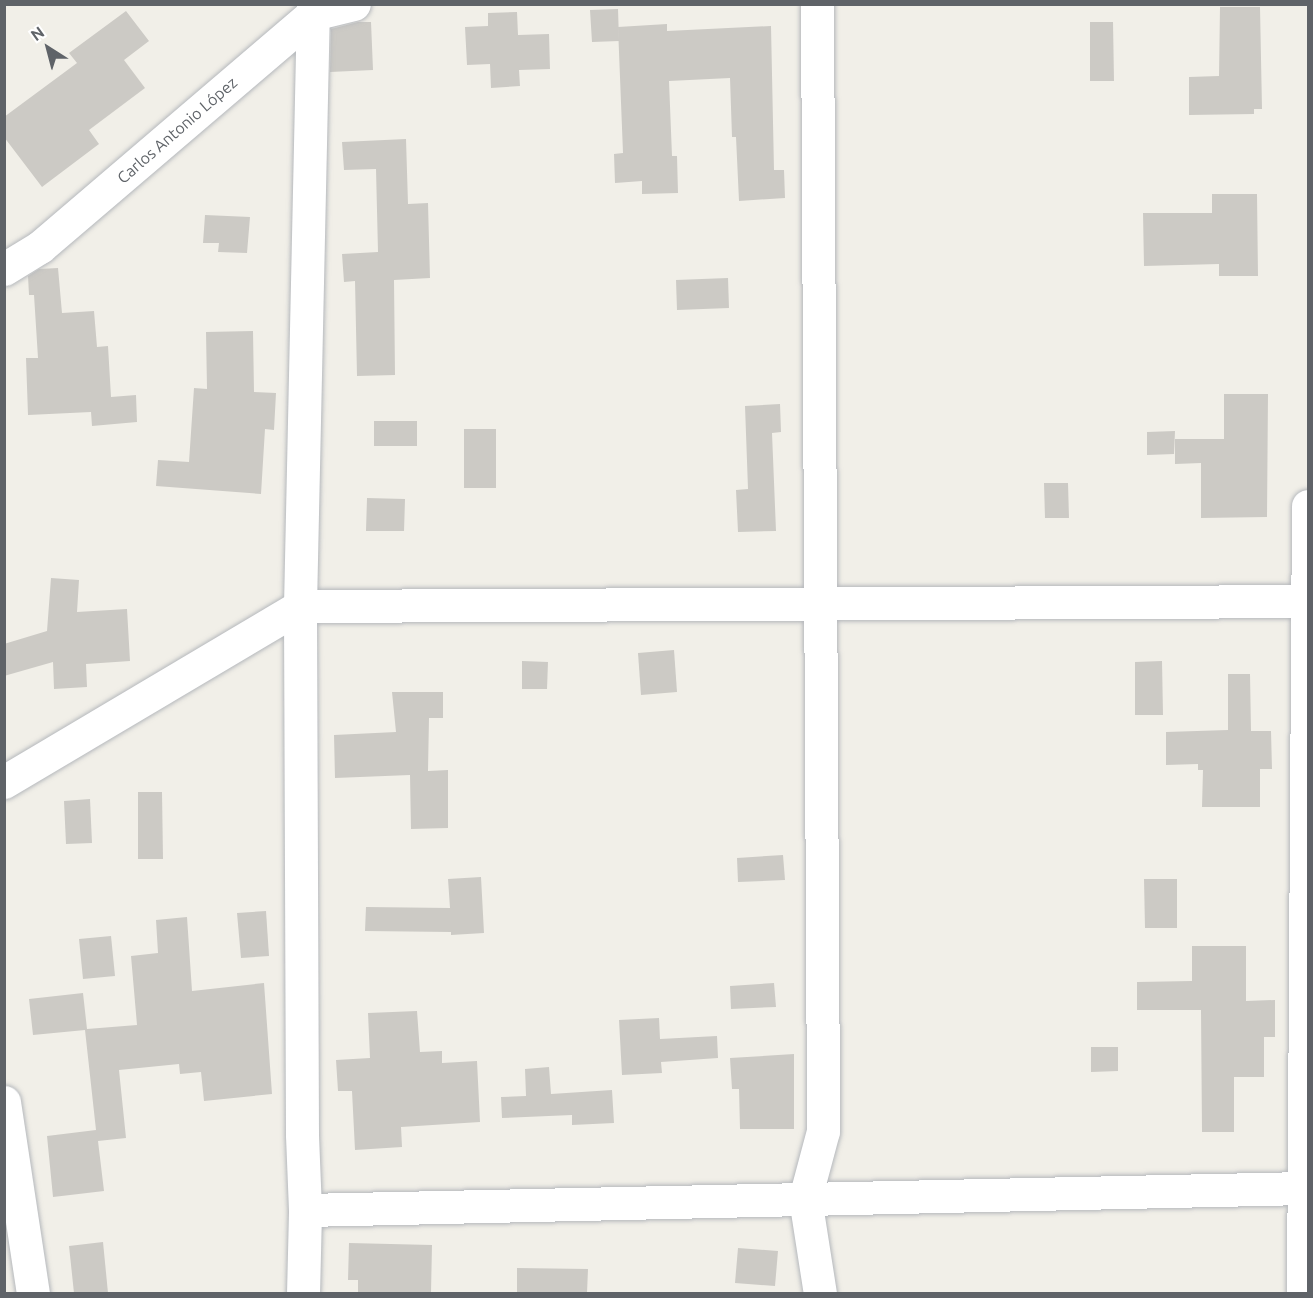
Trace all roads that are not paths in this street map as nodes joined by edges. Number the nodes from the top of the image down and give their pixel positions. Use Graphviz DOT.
graph roads {
  1 [pos="354,4"];
  2 [pos="817,4"];
  3 [pos="313,9"];
  4 [pos="4,269"];
  5 [pos="1308,506"];
  6 [pos="1308,601"];
  7 [pos="820,603"];
  8 [pos="300,606"];
  9 [pos="4,782"];
  10 [pos="4,1102"];
  11 [pos="1306,1188"];
  12 [pos="805,1198"];
  13 [pos="305,1210"];
  14 [pos="33,1293"];
  15 [pos="303,1293"];
  16 [pos="820,1293"];
  17 [pos="1303,1293"];
  1 -- 3 [label="street, Carlos Antonio López"];
  2 -- 7 [label="street"];
  3 -- 4 [label="street, Carlos Antonio López"];
  3 -- 8 [label="street"];
  5 -- 6 [label="street"];
  6 -- 7 [label="street"];
  6 -- 11 [label="street"];
  7 -- 8 [label="street"];
  7 -- 12 [label="street"];
  8 -- 9 [label="street"];
  8 -- 13 [label="street"];
  10 -- 14 [label="street"];
  11 -- 12 [label="street"];
  11 -- 17 [label="street"];
  12 -- 13 [label="street"];
  12 -- 16 [label="street"];
  13 -- 15 [label="street"];
}
